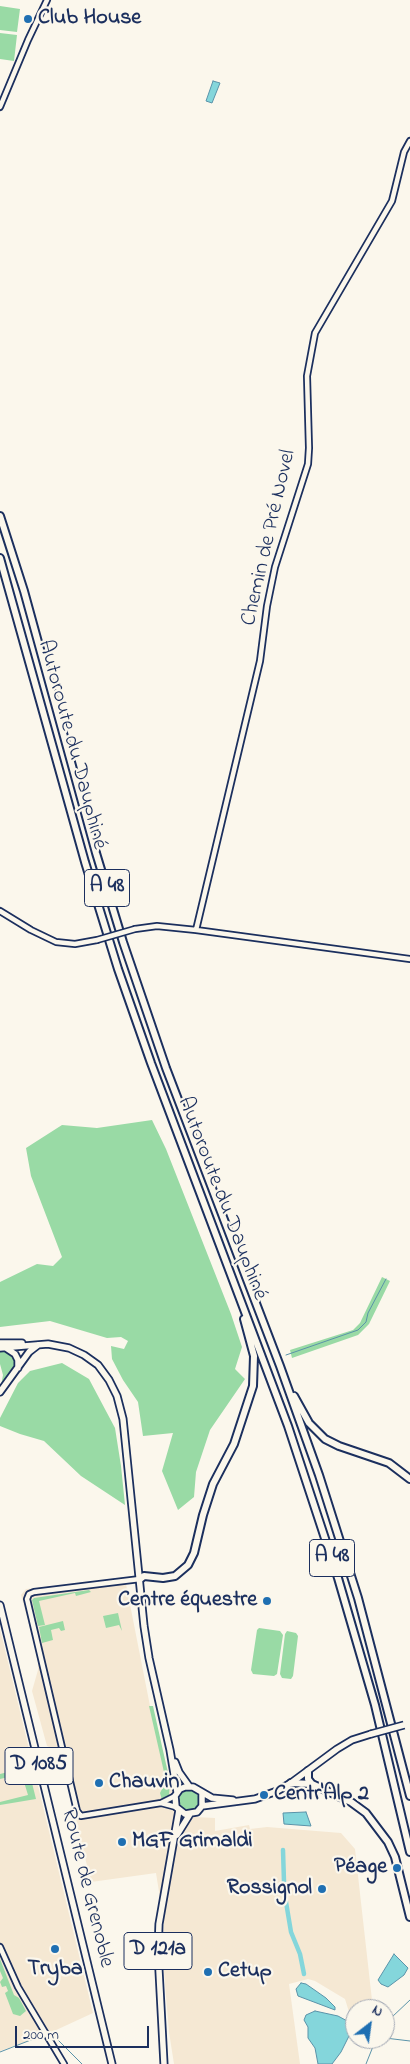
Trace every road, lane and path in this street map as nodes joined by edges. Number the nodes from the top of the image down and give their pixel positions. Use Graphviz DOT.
graph roads {
  1 [pos="47,0"];
  2 [pos="0,107"];
  3 [pos="410,141"];
  4 [pos="0,516"];
  5 [pos="0,558"];
  6 [pos="0,911"];
  7 [pos="196,930"];
  8 [pos="410,959"];
  9 [pos="230,1272"];
  10 [pos="39,1344"];
  11 [pos="2,1346"];
  12 [pos="280,1366"];
  13 [pos="18,1368"];
  14 [pos="0,1392"];
  15 [pos="410,1479"];
  16 [pos="140,1579"];
  17 [pos="0,1605"];
  18 [pos="407,1724"];
  19 [pos="170,1750"];
  20 [pos="308,1771"];
  21 [pos="291,1783"];
  22 [pos="312,1784"];
  23 [pos="190,1786"];
  24 [pos="202,1793"];
  25 [pos="176,1794"];
  26 [pos="410,1796"];
  27 [pos="237,1801"];
  28 [pos="161,1803"];
  29 [pos="202,1806"];
  30 [pos="178,1809"];
  31 [pos="190,1814"];
  32 [pos="175,1839"];
  33 [pos="410,1852"];
  34 [pos="410,1917"];
  35 [pos="0,1947"];
  36 [pos="64,2064"];
  37 [pos="110,2064"];
  38 [pos="164,2064"];
  1 -- 2 [label="street"];
  3 -- 7 [label="street, Chemin de Pré Novel"];
  4 -- 12 [label="highway, Autoroute du Dauphiné / A 48"];
  5 -- 9 [label="highway, Autoroute du Dauphiné / A 48"];
  6 -- 7 [label="street, bridge"];
  7 -- 8 [label="street"];
  9 -- 16 [label="highway"];
  9 -- 33 [label="highway, Autoroute du Dauphiné / A 48"];
  10 -- 11 [label="main road"];
  10 -- 13 [label="main road"];
  10 -- 16 [label="main road"];
  11 -- 13 [label="main road"];
  12 -- 15 [label="highway"];
  12 -- 26 [label="highway, Autoroute du Dauphiné / A 48"];
  13 -- 14 [label="main road"];
  16 -- 19 [label="main road"];
  16 -- 28 [label="street"];
  17 -- 37 [label="main road, Route de Grenoble / D 1085"];
  18 -- 20 [label="main road, bridge"];
  19 -- 23 [label="main road"];
  19 -- 25 [label="main road"];
  20 -- 21 [label="main road"];
  20 -- 22 [label="highway"];
  21 -- 22 [label="highway"];
  21 -- 27 [label="main road"];
  22 -- 34 [label="highway"];
  23 -- 24 [label="main road"];
  23 -- 25 [label="main road"];
  24 -- 27 [label="main road"];
  24 -- 29 [label="main road"];
  25 -- 28 [label="street"];
  25 -- 30 [label="main road"];
  27 -- 29 [label="main road"];
  28 -- 30 [label="street"];
  29 -- 31 [label="main road"];
  30 -- 31 [label="main road"];
  30 -- 32 [label="main road, D 121a"];
  31 -- 32 [label="main road, D 121a"];
  32 -- 38 [label="main road, D 121a"];
  35 -- 36 [label="street"];
}
